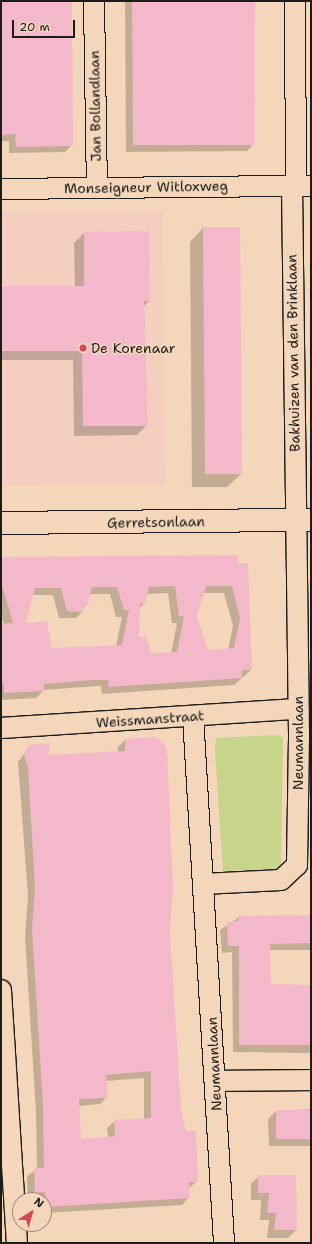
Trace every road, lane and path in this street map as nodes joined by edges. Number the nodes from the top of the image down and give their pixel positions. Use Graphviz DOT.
graph roads {
  1 [pos="94,1"];
  2 [pos="295,1"];
  3 [pos="303,51"];
  4 [pos="300,186"];
  5 [pos="97,188"];
  6 [pos="1,189"];
  7 [pos="303,520"];
  8 [pos="1,523"];
  9 [pos="298,709"];
  10 [pos="193,716"];
  11 [pos="1,728"];
  12 [pos="203,884"];
  13 [pos="1,990"];
  14 [pos="311,1080"];
  15 [pos="215,1081"];
  16 [pos="17,1243"];
  17 [pos="224,1243"];
  1 -- 5 [label="street, Jan Bollandlaan"];
  2 -- 3 [label="street, Bakhuizen van den Brinklaan"];
  3 -- 4 [label="street, Bakhuizen van den Brinklaan"];
  4 -- 5 [label="street, Monseigneur Witloxweg"];
  4 -- 7 [label="street, Bakhuizen van den Brinklaan"];
  5 -- 6 [label="street, Monseigneur Witloxweg"];
  7 -- 8 [label="street, Gerretsonlaan"];
  7 -- 9 [label="street, Neumannlaan"];
  9 -- 10 [label="street, Weissmanstraat"];
  9 -- 12 [label="street, Neumannlaan"];
  10 -- 11 [label="street, Weissmanstraat"];
  10 -- 12 [label="street, Neumannlaan"];
  12 -- 15 [label="street, Neumannlaan"];
  13 -- 16 [label="street"];
  14 -- 15 [label="street"];
  15 -- 17 [label="street, Neumannlaan"];
}
